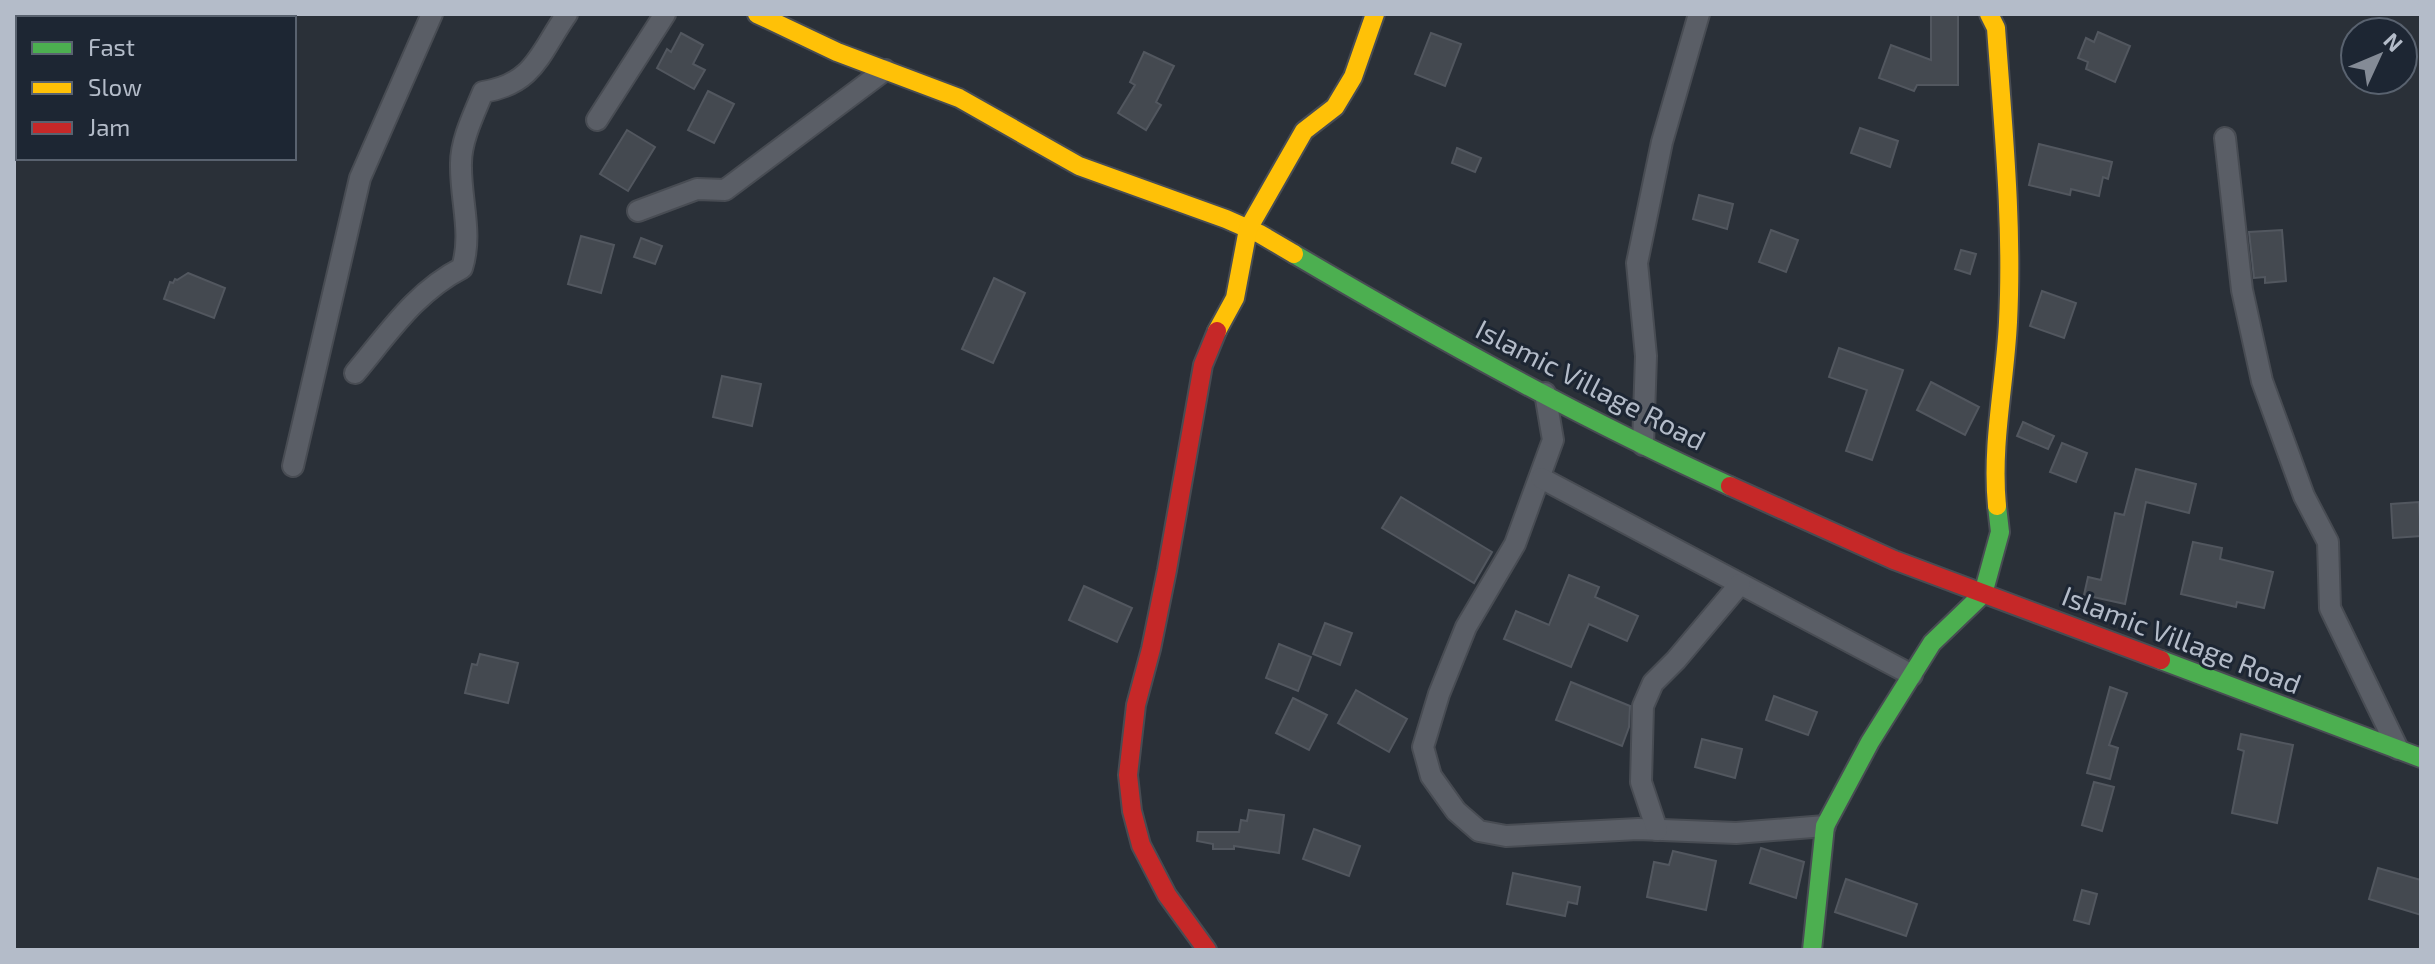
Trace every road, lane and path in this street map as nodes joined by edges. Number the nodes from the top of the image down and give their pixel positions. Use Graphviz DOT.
graph roads {
  1 [pos="432,14"];
  2 [pos="567,14"];
  3 [pos="665,14"];
  4 [pos="757,14"];
  5 [pos="1375,14"];
  6 [pos="1699,14"];
  7 [pos="1989,14"];
  8 [pos="885,70"];
  9 [pos="597,120"];
  10 [pos="2225,138"];
  11 [pos="638,211"];
  12 [pos="1248,229"];
  13 [pos="355,373"];
  14 [pos="1545,393"];
  15 [pos="1643,445"];
  16 [pos="293,466"];
  17 [pos="1541,478"];
  18 [pos="1740,584"];
  19 [pos="1983,594"];
  20 [pos="1912,675"];
  21 [pos="2398,749"];
  22 [pos="2421,758"];
  23 [pos="1825,826"];
  24 [pos="1657,830"];
  25 [pos="1207,950"];
  26 [pos="1812,950"];
  1 -- 16 [label="street"];
  2 -- 13 [label="street"];
  3 -- 9 [label="street"];
  4 -- 8 [label="street, Islamic Village Road"];
  5 -- 12 [label="street"];
  6 -- 15 [label="street"];
  7 -- 19 [label="street"];
  8 -- 11 [label="street"];
  8 -- 12 [label="street, Islamic Village Road"];
  10 -- 21 [label="street"];
  12 -- 14 [label="street, Islamic Village Road"];
  12 -- 25 [label="street"];
  14 -- 15 [label="street, Islamic Village Road"];
  14 -- 17 [label="street"];
  15 -- 19 [label="street, Islamic Village Road"];
  17 -- 18 [label="street"];
  17 -- 24 [label="street"];
  18 -- 20 [label="street"];
  18 -- 24 [label="street"];
  19 -- 20 [label="street"];
  19 -- 21 [label="street, Islamic Village Road"];
  20 -- 23 [label="street"];
  21 -- 22 [label="street, Islamic Village Road"];
  23 -- 24 [label="street"];
  23 -- 26 [label="street"];
}
